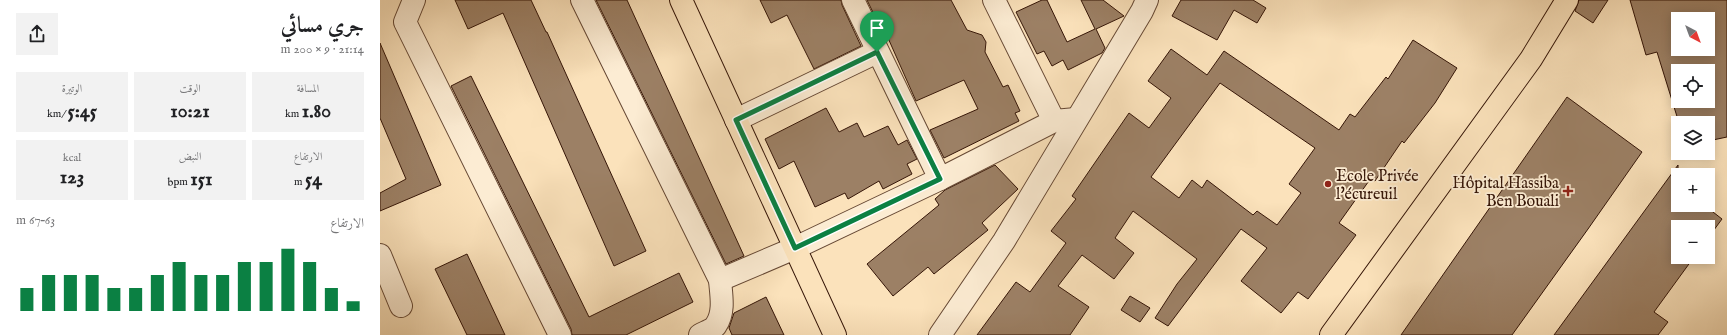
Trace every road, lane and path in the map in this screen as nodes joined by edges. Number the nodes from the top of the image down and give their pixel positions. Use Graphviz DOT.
graph roads {
  1 [pos="414,0"];
  2 [pos="582,0"];
  3 [pos="681,0"];
  4 [pos="853,0"];
  5 [pos="994,0"];
  6 [pos="1148,0"];
  7 [pos="1567,0"];
  8 [pos="877,52"];
  9 [pos="1076,119"];
  10 [pos="736,120"];
  11 [pos="1054,121"];
  12 [pos="940,179"];
  13 [pos="795,248"];
  14 [pos="380,255"];
  15 [pos="720,280"];
  16 [pos="401,306"];
  17 [pos="560,335"];
  18 [pos="700,335"];
  19 [pos="835,335"];
  20 [pos="940,335"];
  21 [pos="1331,335"];
  1 -- 17 [label="street"];
  2 -- 15 [label="street"];
  3 -- 10 [label="main road"];
  4 -- 8 [label="street"];
  5 -- 11 [label="street"];
  6 -- 9 [label="street"];
  7 -- 21 [label="main road"];
  8 -- 10 [label="street"];
  8 -- 12 [label="street"];
  9 -- 11 [label="street"];
  9 -- 20 [label="street"];
  10 -- 13 [label="main road"];
  11 -- 12 [label="street"];
  12 -- 13 [label="street"];
  13 -- 15 [label="street"];
  13 -- 19 [label="main road"];
  14 -- 16 [label="street"];
  15 -- 18 [label="street"];
}
